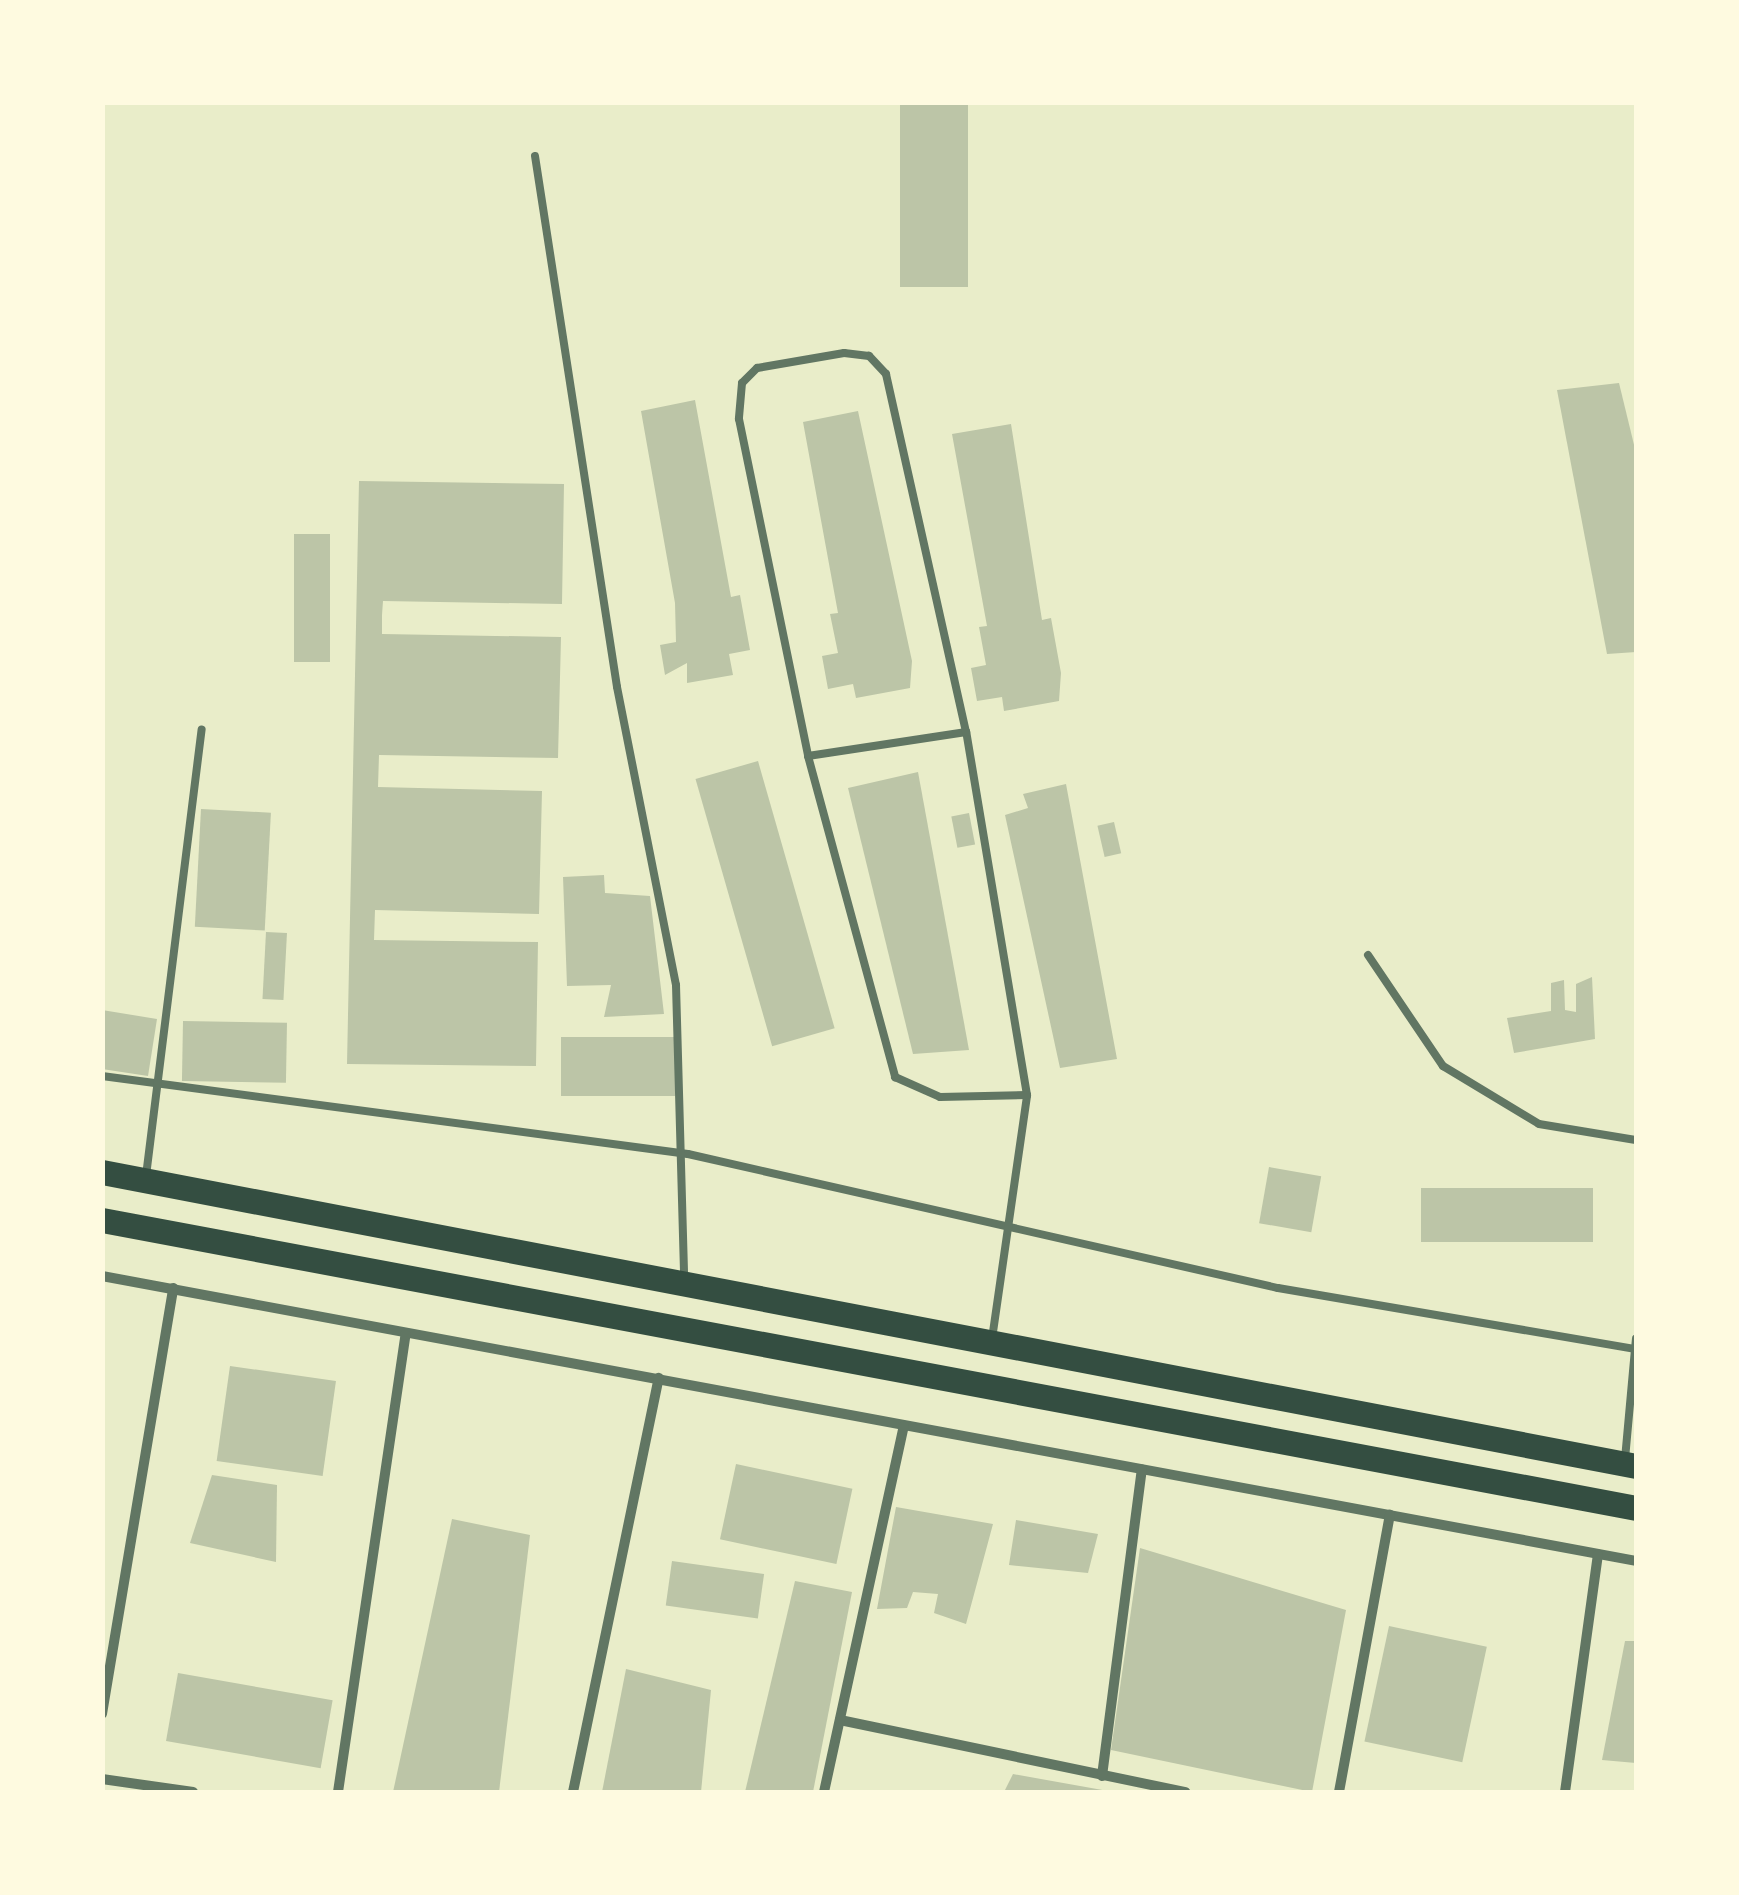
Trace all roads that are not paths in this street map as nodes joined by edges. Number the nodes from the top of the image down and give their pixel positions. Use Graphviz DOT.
graph roads {
  1 [pos="535,156"];
  2 [pos="202,729"];
  3 [pos="966,732"];
  4 [pos="808,756"];
  5 [pos="1368,954"];
  6 [pos="102,1076"];
  7 [pos="159,1087"];
  8 [pos="1027,1095"];
  9 [pos="1636,1140"];
  10 [pos="688,1154"];
  11 [pos="102,1172"];
  12 [pos="145,1180"];
  13 [pos="102,1220"];
  14 [pos="1013,1231"];
  15 [pos="102,1276"];
  16 [pos="684,1284"];
  17 [pos="173,1288"];
  18 [pos="406,1334"];
  19 [pos="992,1343"];
  20 [pos="1636,1345"];
  21 [pos="659,1378"];
  22 [pos="904,1426"];
  23 [pos="1630,1465"];
  24 [pos="1142,1470"];
  25 [pos="1636,1508"];
  26 [pos="1390,1515"];
  27 [pos="1598,1554"];
  28 [pos="1636,1561"];
  29 [pos="102,1714"];
  30 [pos="840,1720"];
  31 [pos="1102,1776"];
  32 [pos="102,1779"];
  33 [pos="193,1792"];
  34 [pos="338,1792"];
  35 [pos="573,1792"];
  36 [pos="824,1792"];
  37 [pos="1186,1792"];
  38 [pos="1339,1792"];
  39 [pos="1564,1792"];
  1 -- 10 [label="lane"];
  2 -- 7 [label="lane"];
  3 -- 4 [label="lane"];
  3 -- 4 [label="lane"];
  3 -- 8 [label="lane"];
  4 -- 8 [label="lane"];
  5 -- 9 [label="lane"];
  6 -- 7 [label="lane"];
  7 -- 10 [label="lane"];
  7 -- 12 [label="lane"];
  8 -- 14 [label="lane"];
  10 -- 14 [label="lane"];
  10 -- 16 [label="lane"];
  11 -- 12 [label="main road"];
  12 -- 16 [label="main road"];
  13 -- 25 [label="main road"];
  14 -- 19 [label="lane"];
  14 -- 20 [label="lane"];
  15 -- 17 [label="street"];
  16 -- 19 [label="main road"];
  17 -- 18 [label="street"];
  17 -- 29 [label="street"];
  18 -- 21 [label="street"];
  18 -- 34 [label="street"];
  19 -- 23 [label="main road"];
  20 -- 23 [label="lane"];
  21 -- 22 [label="street"];
  21 -- 35 [label="street"];
  22 -- 24 [label="street"];
  22 -- 30 [label="street"];
  24 -- 26 [label="street"];
  24 -- 31 [label="street"];
  26 -- 27 [label="street"];
  26 -- 38 [label="street"];
  27 -- 28 [label="street"];
  27 -- 39 [label="street"];
  30 -- 31 [label="street"];
  30 -- 36 [label="street"];
  31 -- 37 [label="street"];
  32 -- 33 [label="street"];
}
